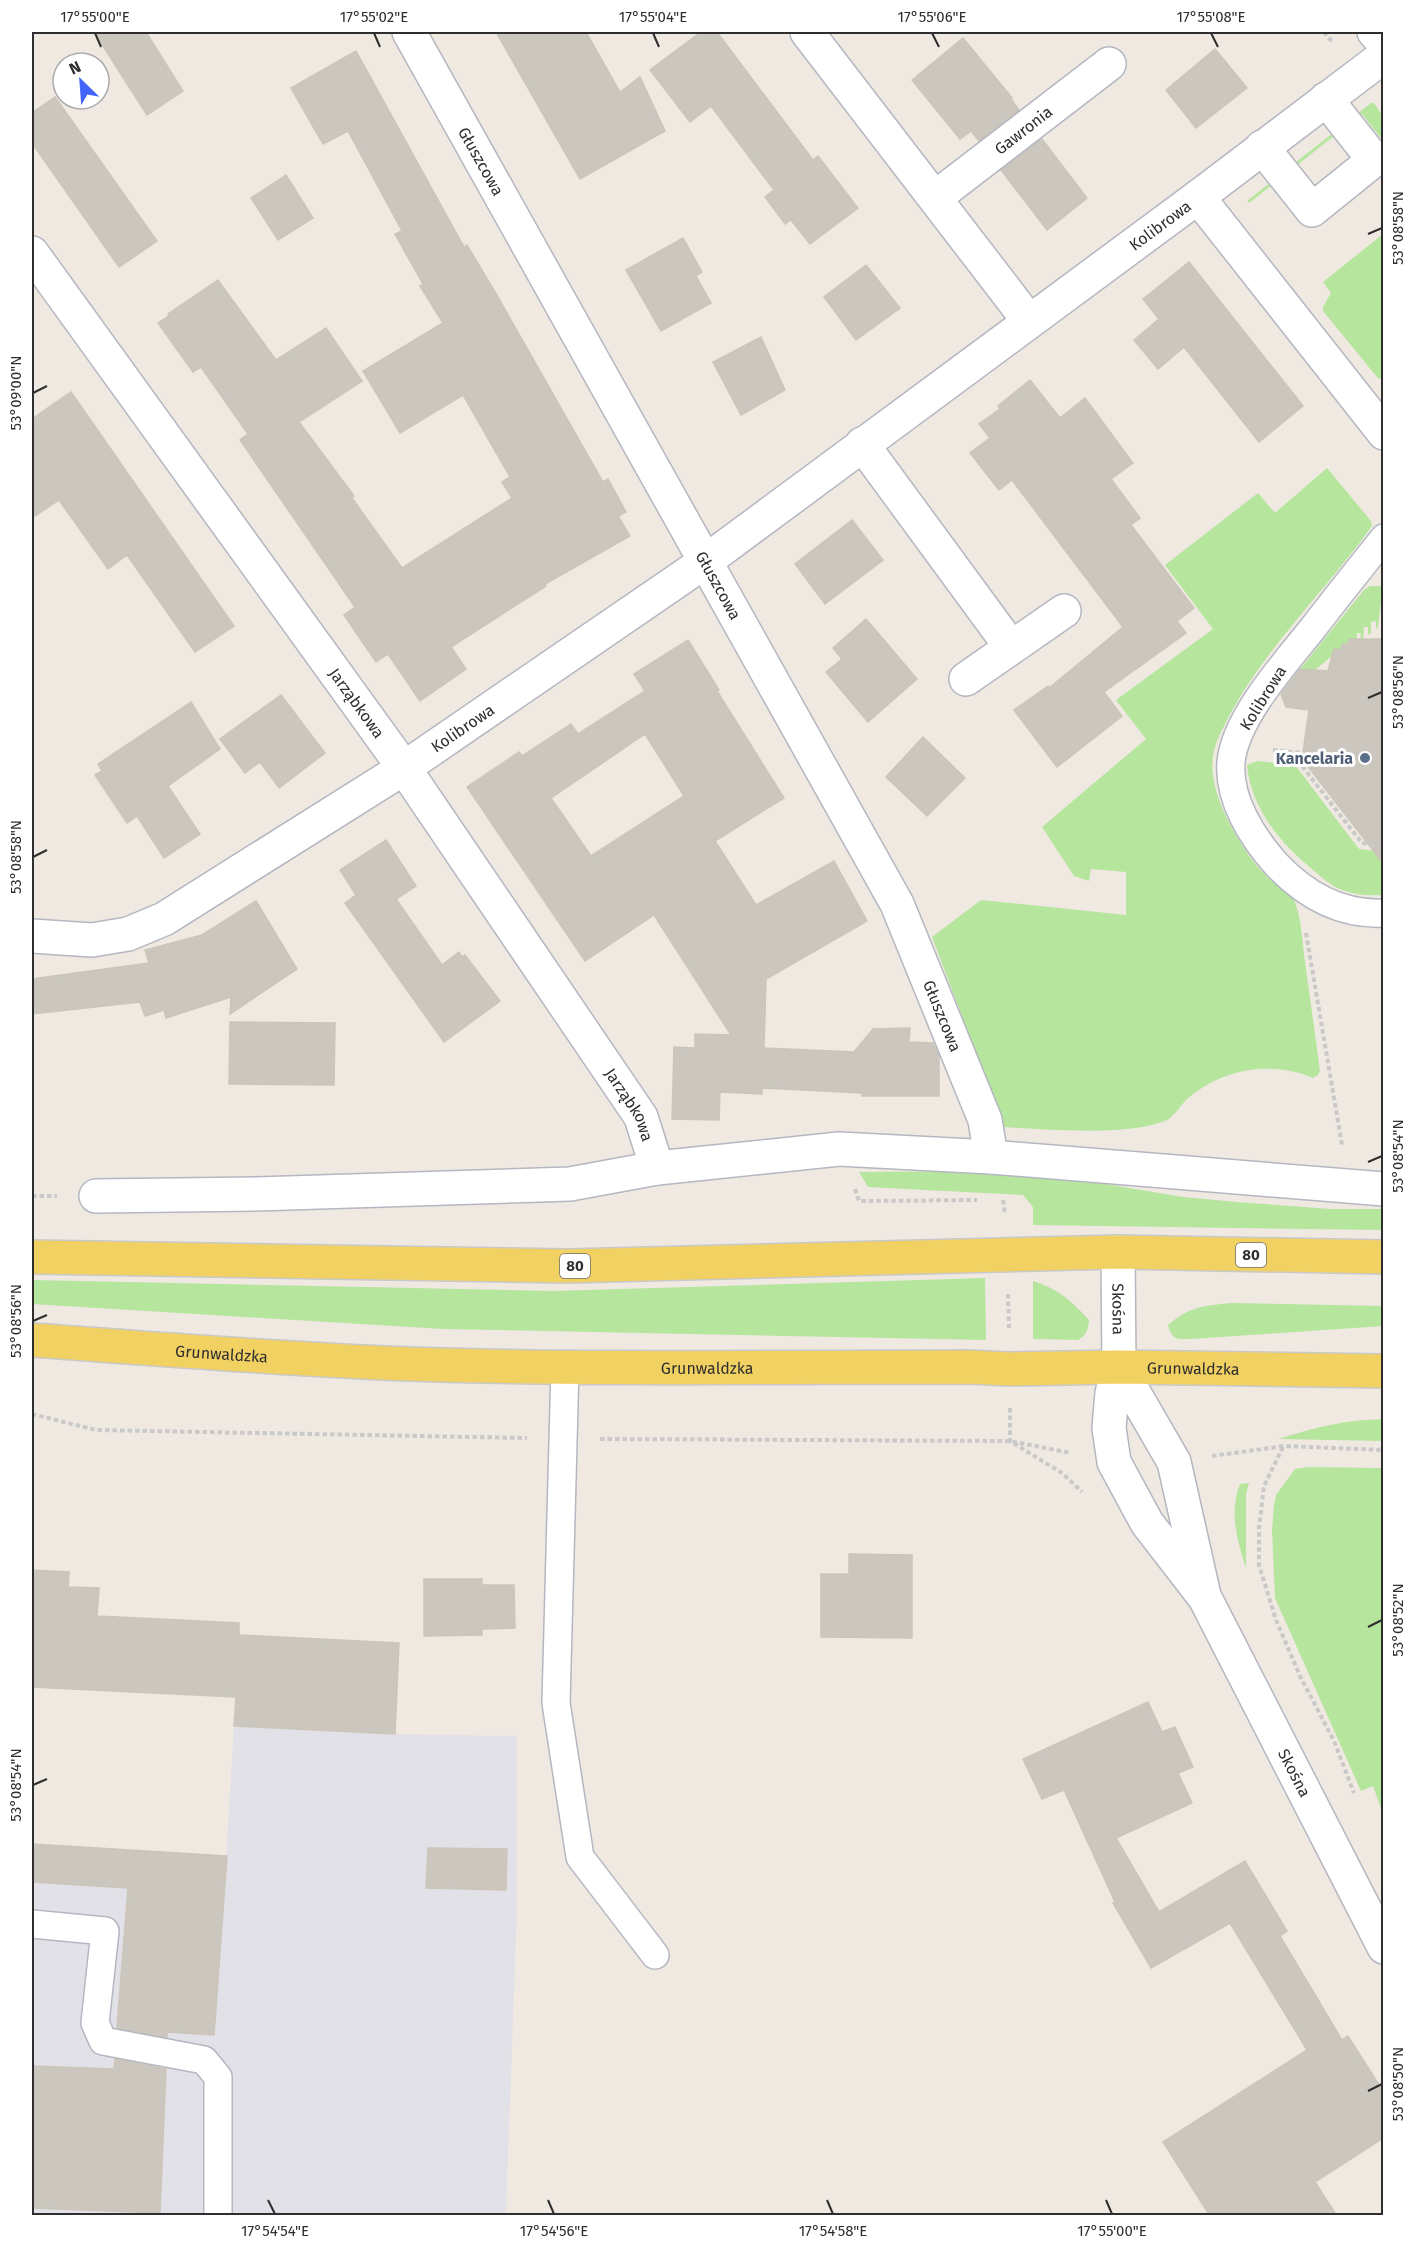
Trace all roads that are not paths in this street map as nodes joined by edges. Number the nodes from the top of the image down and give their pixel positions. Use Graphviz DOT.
graph roads {
  1 [pos="409,32"];
  2 [pos="807,32"];
  3 [pos="1374,32"];
  4 [pos="1383,43"];
  5 [pos="1383,56"];
  6 [pos="1109,64"];
  7 [pos="1326,99"];
  8 [pos="1262,147"];
  9 [pos="936,197"];
  10 [pos="1198,197"];
  11 [pos="32,253"];
  12 [pos="1029,321"];
  13 [pos="1379,417"];
  14 [pos="862,444"];
  15 [pos="1383,538"];
  16 [pos="706,561"];
  17 [pos="1064,611"];
  18 [pos="1011,647"];
  19 [pos="966,679"];
  20 [pos="404,768"];
  21 [pos="1383,913"];
  22 [pos="32,936"];
  23 [pos="991,1157"];
  24 [pos="657,1168"];
  25 [pos="1383,1189"];
  26 [pos="96,1196"];
  27 [pos="1118,1252"];
  28 [pos="32,1257"];
  29 [pos="1383,1257"];
  30 [pos="32,1340"];
  31 [pos="565,1367"];
  32 [pos="1119,1367"];
  33 [pos="1383,1371"];
  34 [pos="1205,1598"];
  35 [pos="32,1924"];
  36 [pos="1383,1947"];
  37 [pos="655,1955"];
  38 [pos="218,2216"];
  1 -- 16 [label="street, Głuszcowa"];
  2 -- 9 [label="street"];
  3 -- 4 [label="street"];
  5 -- 7 [label="street, Kolibrowa"];
  6 -- 9 [label="street, Gawronia"];
  7 -- 8 [label="street, Kolibrowa"];
  7 -- 8 [label="street"];
  8 -- 10 [label="street, Kolibrowa"];
  9 -- 12 [label="street"];
  10 -- 12 [label="street, Kolibrowa"];
  10 -- 13 [label="street, Kolibrowa"];
  11 -- 20 [label="street, Jarząbkowa"];
  12 -- 14 [label="street, Kolibrowa"];
  14 -- 16 [label="street, Kolibrowa"];
  14 -- 18 [label="street"];
  15 -- 21 [label="lane, Kolibrowa"];
  16 -- 20 [label="street, Kolibrowa"];
  16 -- 23 [label="street, Głuszcowa"];
  17 -- 18 [label="street"];
  18 -- 19 [label="street"];
  20 -- 22 [label="street, Kolibrowa"];
  20 -- 24 [label="street, Jarząbkowa"];
  23 -- 24 [label="street"];
  23 -- 25 [label="street"];
  24 -- 26 [label="street"];
  27 -- 28 [label="main road, 80"];
  27 -- 29 [label="main road, 80"];
  27 -- 32 [label="street, Skośna"];
  30 -- 31 [label="main road, Grunwaldzka"];
  31 -- 32 [label="main road, Grunwaldzka"];
  31 -- 37 [label="lane"];
  32 -- 33 [label="main road, Grunwaldzka"];
  32 -- 34 [label="street, Skośna"];
  32 -- 34 [label="street, Skośna"];
  34 -- 36 [label="street, Skośna"];
  35 -- 38 [label="lane"];
}
